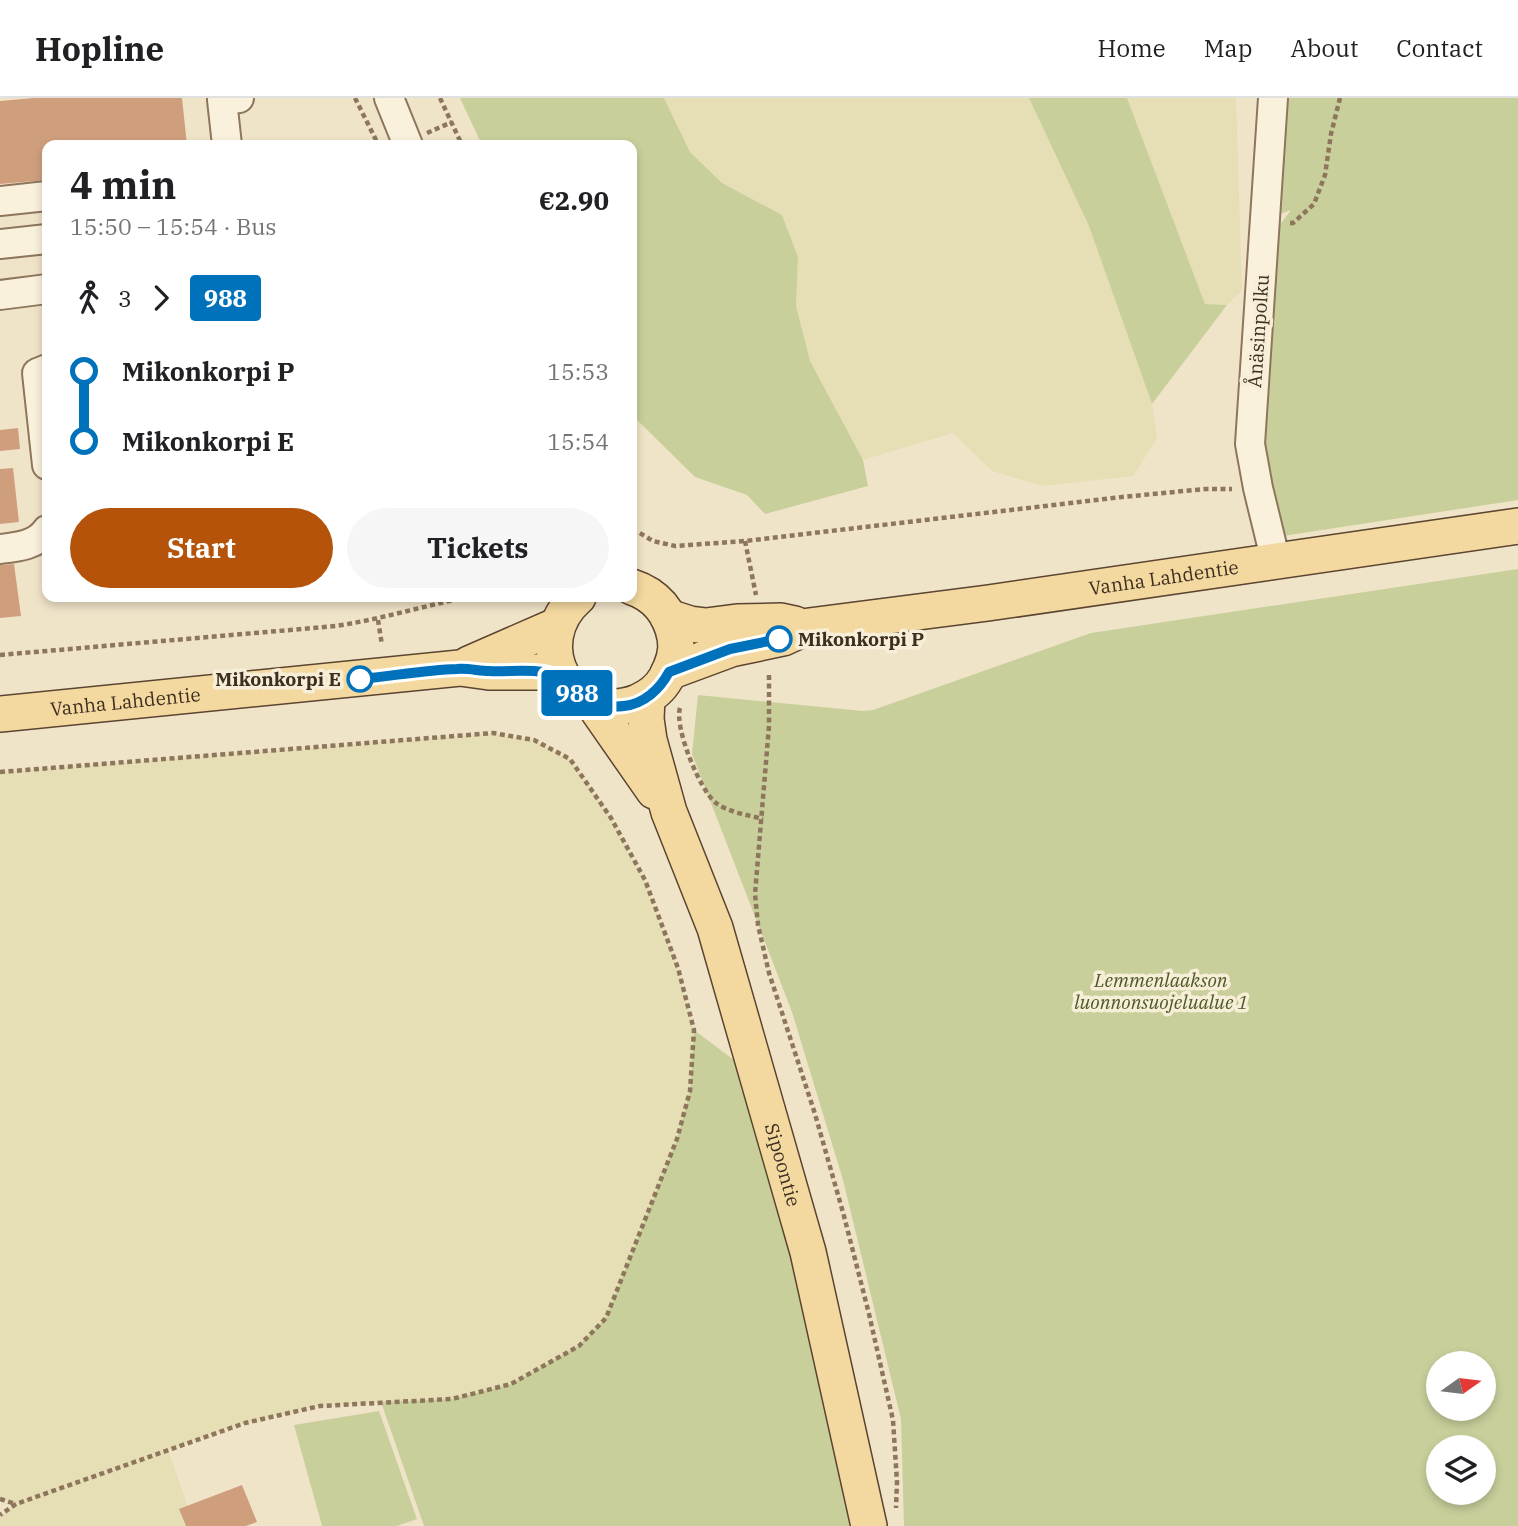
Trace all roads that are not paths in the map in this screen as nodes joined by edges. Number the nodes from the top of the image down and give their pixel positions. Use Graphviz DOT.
graph roads {
  1 [pos="389,98"];
  2 [pos="1273,98"];
  3 [pos="226,99"];
  4 [pos="227,140"];
  5 [pos="406,140"];
  6 [pos="42,197"];
  7 [pos="0,201"];
  8 [pos="42,240"];
  9 [pos="0,244"];
  10 [pos="42,290"];
  11 [pos="0,295"];
  12 [pos="42,371"];
  13 [pos="42,419"];
  14 [pos="1518,526"];
  15 [pos="42,538"];
  16 [pos="0,549"];
  17 [pos="1276,562"];
  18 [pos="637,589"];
  19 [pos="570,605"];
  20 [pos="668,617"];
  21 [pos="809,626"];
  22 [pos="460,668"];
  23 [pos="676,687"];
  24 [pos="579,692"];
  25 [pos="647,698"];
  26 [pos="0,714"];
  27 [pos="669,812"];
  28 [pos="883,1520"];
  1 -- 5 [label="street"];
  2 -- 17 [label="street, Ånäsinpolku"];
  3 -- 4 [label="street"];
  6 -- 7 [label="street"];
  8 -- 9 [label="street"];
  10 -- 11 [label="street"];
  12 -- 13 [label="street"];
  14 -- 17 [label="main road, Vanha Lahdentie"];
  15 -- 16 [label="street"];
  17 -- 21 [label="main road, Vanha Lahdentie"];
  18 -- 20 [label="main road"];
  19 -- 22 [label="main road, Vanha Lahdentie"];
  19 -- 24 [label="main road, Sipoontie"];
  20 -- 21 [label="main road, Vanha Lahdentie"];
  20 -- 23 [label="main road"];
  21 -- 23 [label="main road, Vanha Lahdentie"];
  22 -- 24 [label="main road, Vanha Lahdentie"];
  22 -- 26 [label="main road, Vanha Lahdentie"];
  23 -- 25 [label="main road"];
  24 -- 25 [label="main road, Vanha Lahdentie"];
  24 -- 27 [label="main road, Sipoontie"];
  25 -- 27 [label="main road, Sipoontie"];
  27 -- 28 [label="main road, Sipoontie"];
}
